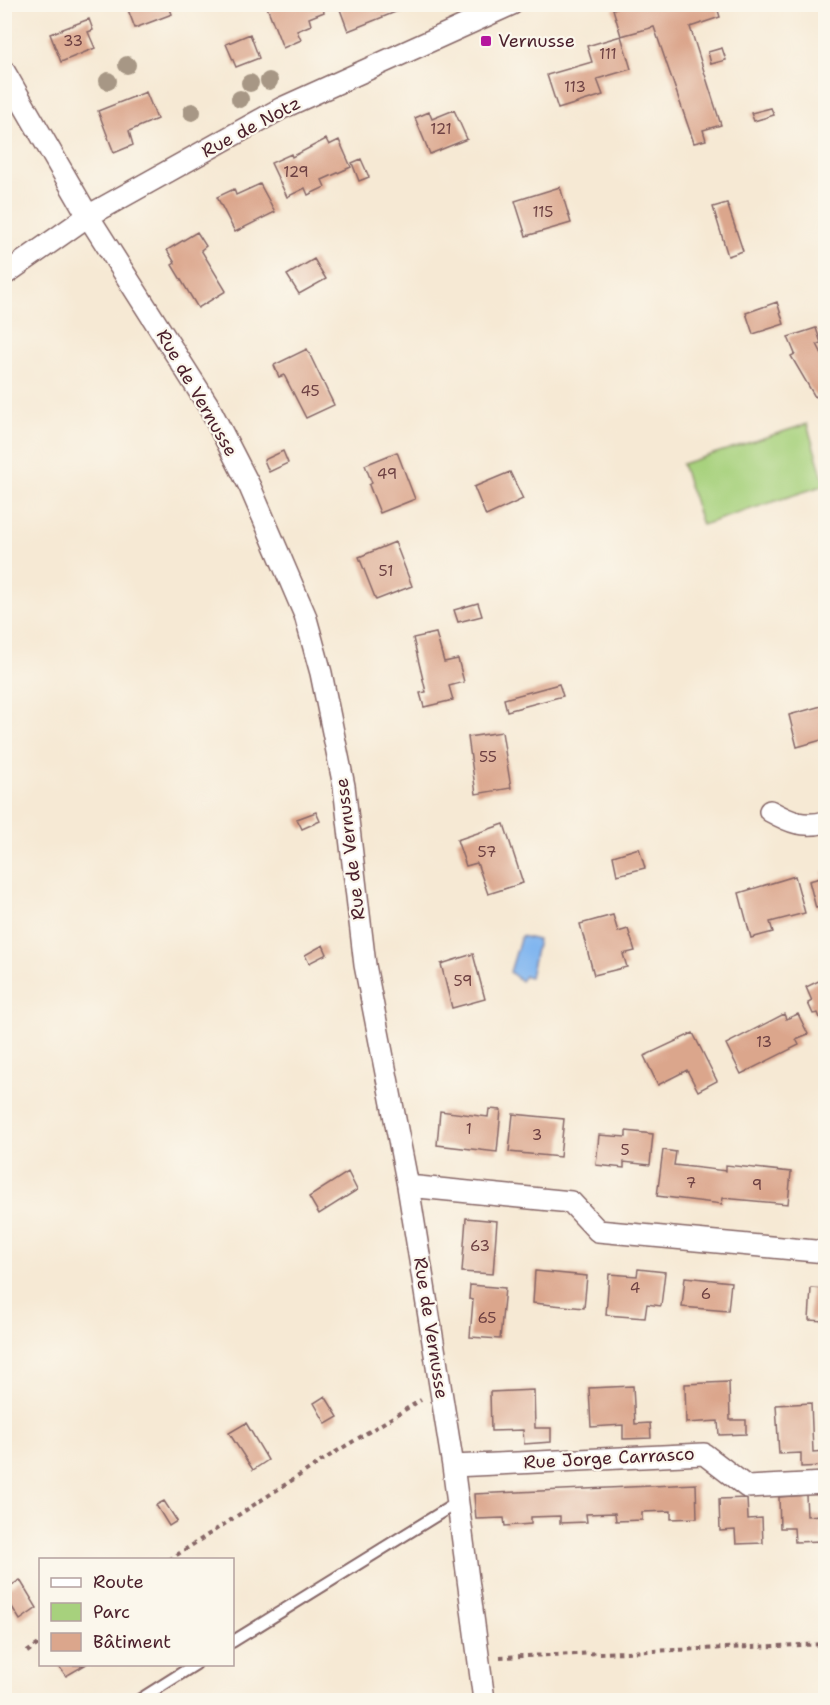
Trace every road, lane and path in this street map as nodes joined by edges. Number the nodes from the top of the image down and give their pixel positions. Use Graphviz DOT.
graph roads {
  1 [pos="512,4"];
  2 [pos="4,71"];
  3 [pos="88,216"];
  4 [pos="4,275"];
  5 [pos="771,811"];
  6 [pos="825,822"];
  7 [pos="408,1186"];
  8 [pos="825,1252"];
  9 [pos="440,1390"];
  10 [pos="453,1466"];
  11 [pos="825,1483"];
  12 [pos="458,1502"];
  13 [pos="172,1558"];
  14 [pos="234,1641"];
  15 [pos="39,1644"];
  16 [pos="825,1644"];
  17 [pos="27,1652"];
  18 [pos="478,1658"];
  19 [pos="194,1666"];
  20 [pos="139,1701"];
  21 [pos="484,1701"];
  1 -- 3 [label="street, Rue de Notz"];
  2 -- 3 [label="street, Rue de Vernusse"];
  3 -- 4 [label="street, Rue de Notz"];
  3 -- 7 [label="street, Rue de Vernusse"];
  5 -- 6 [label="street"];
  7 -- 8 [label="street"];
  7 -- 9 [label="street, Rue de Vernusse"];
  9 -- 10 [label="street, Rue de Vernusse"];
  9 -- 13 [label="path"];
  10 -- 11 [label="street, Rue Jorge Carrasco"];
  10 -- 12 [label="street, Rue de Vernusse"];
  12 -- 14 [label="lane"];
  12 -- 18 [label="street, Rue de Vernusse"];
  15 -- 17 [label="path"];
  16 -- 18 [label="path"];
  18 -- 21 [label="street, Rue de Vernusse"];
  19 -- 20 [label="lane"];
}
